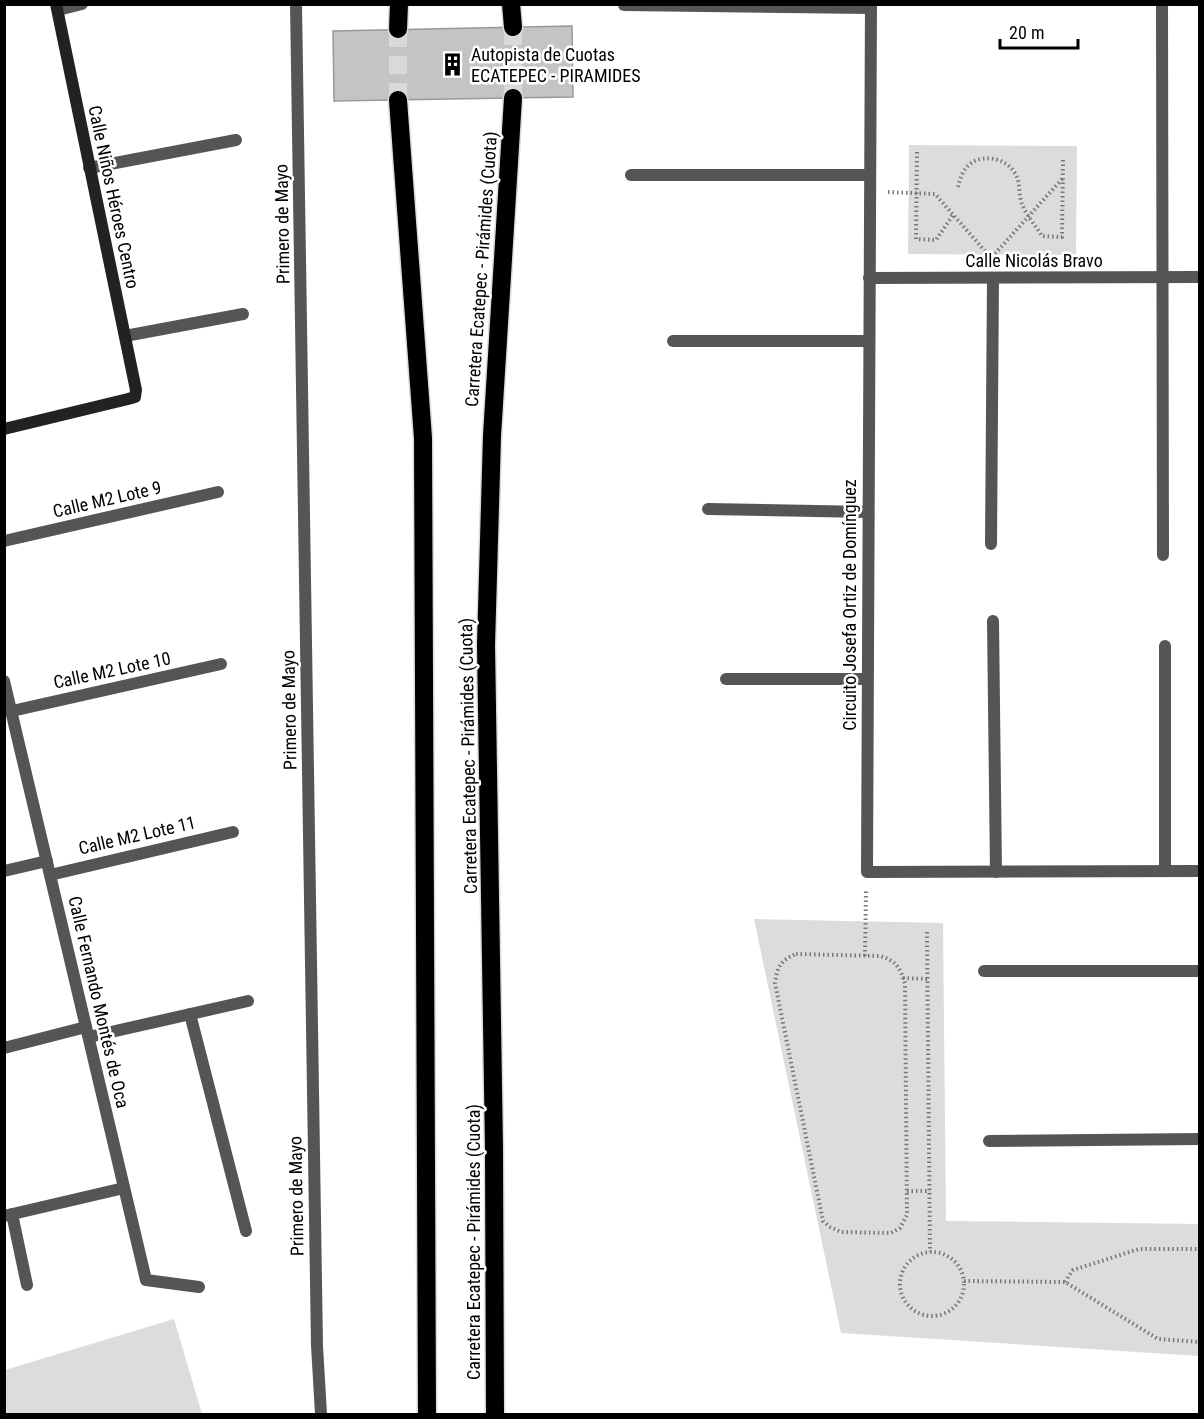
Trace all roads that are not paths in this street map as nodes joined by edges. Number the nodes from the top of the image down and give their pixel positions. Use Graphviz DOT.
graph roads {
  1 [pos="82,4"];
  2 [pos="296,4"];
  3 [pos="399,4"];
  4 [pos="511,4"];
  5 [pos="1162,4"];
  6 [pos="624,5"];
  7 [pos="871,6"];
  8 [pos="57,7"];
  9 [pos="513,27"];
  10 [pos="398,29"];
  11 [pos="513,98"];
  12 [pos="398,100"];
  13 [pos="236,140"];
  14 [pos="89,168"];
  15 [pos="631,175"];
  16 [pos="870,176"];
  17 [pos="1163,277"];
  18 [pos="1200,277"];
  19 [pos="869,278"];
  20 [pos="993,278"];
  21 [pos="243,314"];
  22 [pos="125,336"];
  23 [pos="673,341"];
  24 [pos="869,341"];
  25 [pos="4,429"];
  26 [pos="218,492"];
  27 [pos="708,509"];
  28 [pos="868,512"];
  29 [pos="4,541"];
  30 [pos="991,544"];
  31 [pos="1163,555"];
  32 [pos="993,621"];
  33 [pos="1165,646"];
  34 [pos="221,664"];
  35 [pos="867,679"];
  36 [pos="726,680"];
  37 [pos="4,681"];
  38 [pos="6,697"];
  39 [pos="12,711"];
  40 [pos="232,831"];
  41 [pos="47,861"];
  42 [pos="4,871"];
  43 [pos="1165,871"];
  44 [pos="1200,871"];
  45 [pos="996,872"];
  46 [pos="50,874"];
  47 [pos="984,971"];
  48 [pos="1200,971"];
  49 [pos="248,1001"];
  50 [pos="190,1014"];
  51 [pos="87,1032"];
  52 [pos="4,1048"];
  53 [pos="1200,1139"];
  54 [pos="990,1141"];
  55 [pos="124,1188"];
  56 [pos="8,1215"];
  57 [pos="246,1231"];
  58 [pos="27,1285"];
  59 [pos="199,1287"];
  60 [pos="321,1414"];
  61 [pos="427,1414"];
  62 [pos="495,1414"];
  1 -- 8 [label="street"];
  2 -- 60 [label="street, Primero de Mayo"];
  3 -- 10 [label="highway"];
  4 -- 9 [label="highway"];
  5 -- 17 [label="street"];
  6 -- 7 [label="street"];
  7 -- 16 [label="street, Circuito Josefa Ortiz de Domínguez"];
  8 -- 14 [label="main road, Calle Niños Héroes Centro"];
  11 -- 62 [label="highway, Carretera Ecatepec - Pirámides (Cuota)"];
  12 -- 61 [label="highway"];
  13 -- 14 [label="street"];
  14 -- 22 [label="main road, Calle Niños Héroes Centro"];
  15 -- 16 [label="street"];
  16 -- 19 [label="street, Circuito Josefa Ortiz de Domínguez"];
  17 -- 18 [label="street, Calle Nicolás Bravo"];
  17 -- 20 [label="street, Calle Nicolás Bravo"];
  17 -- 31 [label="street"];
  19 -- 20 [label="street, Calle Nicolás Bravo"];
  19 -- 24 [label="street, Circuito Josefa Ortiz de Domínguez"];
  20 -- 30 [label="street"];
  21 -- 22 [label="street"];
  22 -- 25 [label="main road, Calle Niños Héroes Centro"];
  23 -- 24 [label="street"];
  24 -- 28 [label="street, Circuito Josefa Ortiz de Domínguez"];
  26 -- 29 [label="street, Calle M2 Lote 9"];
  27 -- 28 [label="street"];
  28 -- 35 [label="street, Circuito Josefa Ortiz de Domínguez"];
  32 -- 45 [label="street"];
  33 -- 43 [label="street"];
  34 -- 39 [label="street, Calle M2 Lote 10"];
  35 -- 36 [label="street"];
  35 -- 45 [label="street, Circuito Josefa Ortiz de Domínguez"];
  37 -- 38 [label="street, Calle Fernando Montés de Oca"];
  38 -- 39 [label="street, Calle Fernando Montés de Oca"];
  39 -- 41 [label="street, Calle Fernando Montés de Oca"];
  40 -- 46 [label="street, Calle M2 Lote 11"];
  41 -- 42 [label="street"];
  41 -- 46 [label="street, Calle Fernando Montés de Oca"];
  43 -- 44 [label="street"];
  43 -- 45 [label="street"];
  46 -- 51 [label="street, Calle Fernando Montés de Oca"];
  47 -- 48 [label="street"];
  49 -- 50 [label="street"];
  50 -- 51 [label="street"];
  50 -- 57 [label="street"];
  51 -- 52 [label="street"];
  51 -- 55 [label="street, Calle Fernando Montés de Oca"];
  53 -- 54 [label="street"];
  55 -- 56 [label="street"];
  55 -- 59 [label="street, Calle Fernando Montés de Oca"];
  56 -- 58 [label="street"];
}
